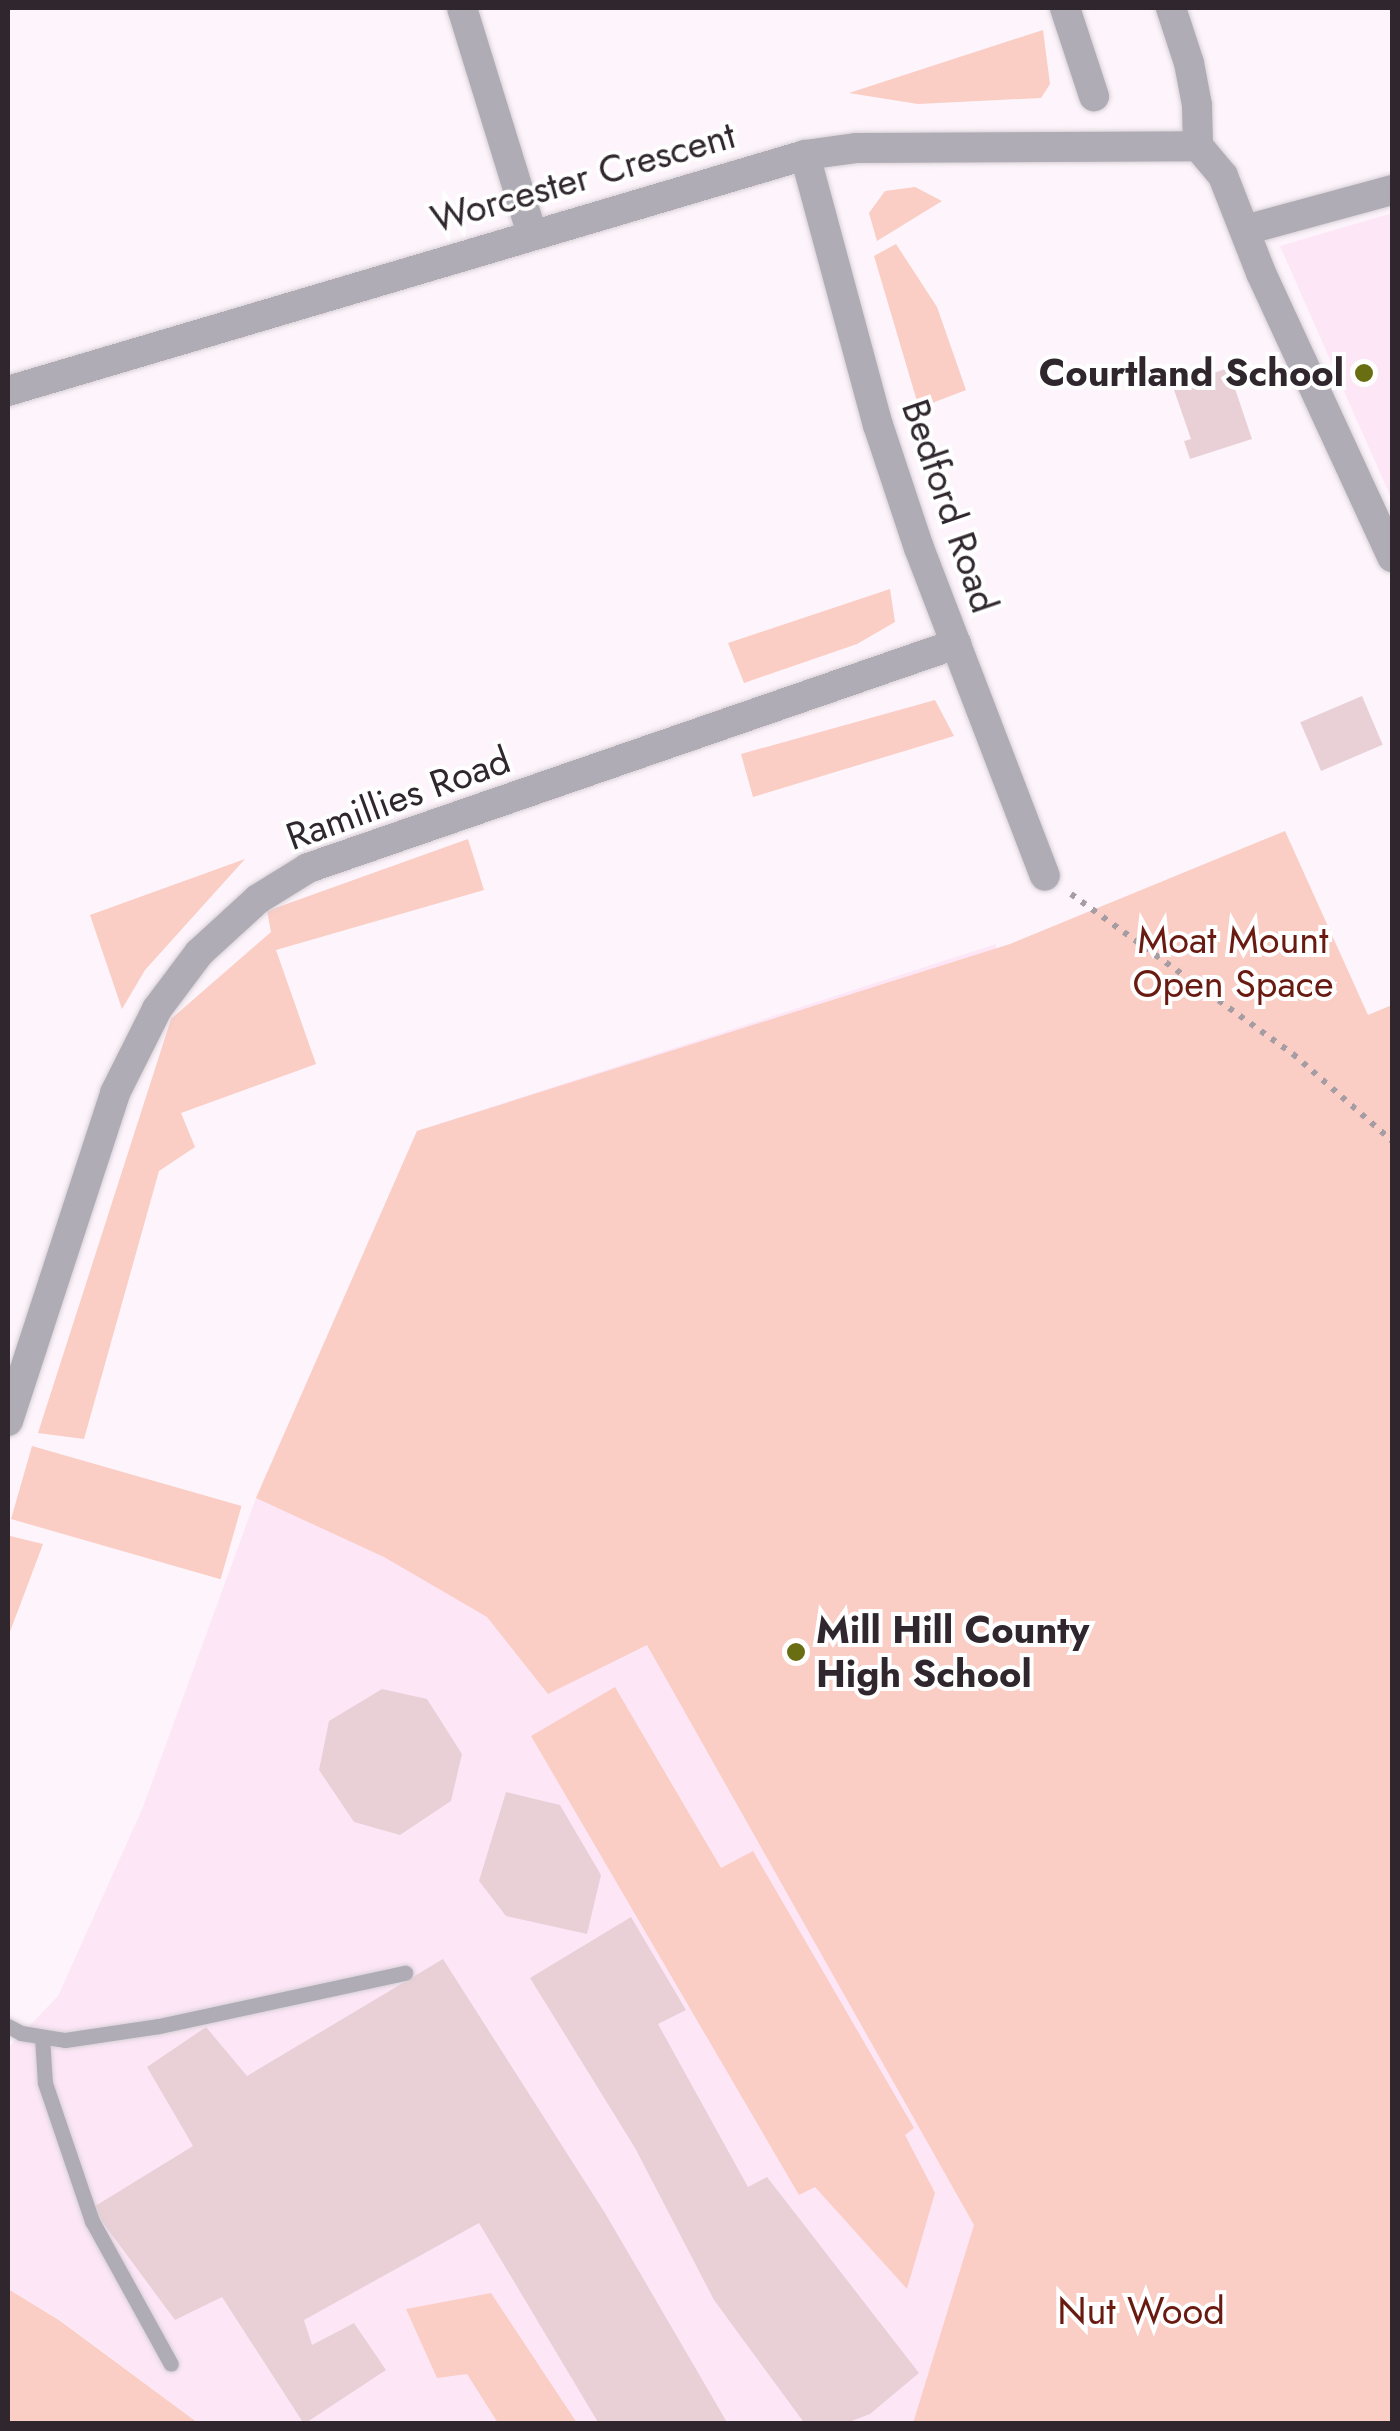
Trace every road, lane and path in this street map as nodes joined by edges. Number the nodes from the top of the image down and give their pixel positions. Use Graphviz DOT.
graph roads {
  1 [pos="462,8"];
  2 [pos="1065,8"];
  3 [pos="1172,8"];
  4 [pos="1094,96"];
  5 [pos="1198,146"];
  6 [pos="806,155"];
  7 [pos="1392,190"];
  8 [pos="1245,230"];
  9 [pos="532,234"];
  10 [pos="8,391"];
  11 [pos="1392,557"];
  12 [pos="956,644"];
  13 [pos="1045,876"];
  14 [pos="1392,1141"];
  15 [pos="8,1421"];
  16 [pos="405,1973"];
  17 [pos="8,2026"];
  18 [pos="42,2037"];
  19 [pos="172,2364"];
  1 -- 9 [label="street"];
  2 -- 4 [label="street"];
  3 -- 5 [label="street"];
  5 -- 6 [label="street, Worcester Crescent"];
  5 -- 8 [label="street"];
  6 -- 9 [label="street, Worcester Crescent"];
  6 -- 12 [label="street, Bedford Road"];
  7 -- 8 [label="street"];
  8 -- 11 [label="street"];
  9 -- 10 [label="street, Worcester Crescent"];
  12 -- 13 [label="street, Bedford Road"];
  12 -- 15 [label="street, Ramillies Road"];
  13 -- 14 [label="path"];
  16 -- 18 [label="lane"];
  17 -- 18 [label="lane"];
  18 -- 19 [label="lane"];
}
